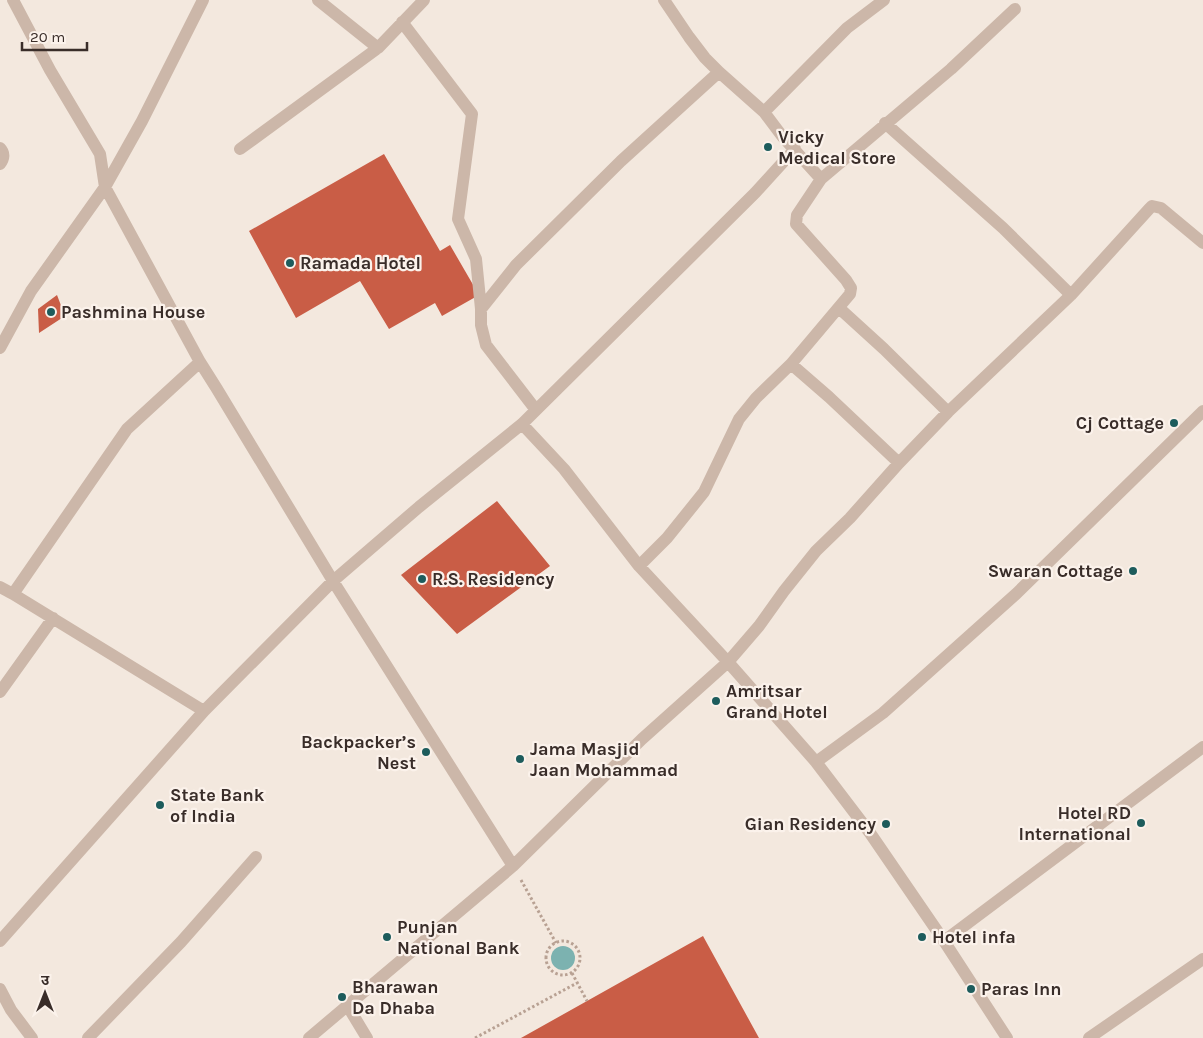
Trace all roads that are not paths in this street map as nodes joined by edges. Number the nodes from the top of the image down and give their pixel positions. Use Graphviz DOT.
graph roads {
  1 [pos="13,0"];
  2 [pos="203,0"];
  3 [pos="318,0"];
  4 [pos="424,0"];
  5 [pos="664,0"];
  6 [pos="884,0"];
  7 [pos="1014,9"];
  8 [pos="402,22"];
  9 [pos="378,48"];
  10 [pos="719,72"];
  11 [pos="764,112"];
  12 [pos="885,123"];
  13 [pos="0,148"];
  14 [pos="240,149"];
  15 [pos="796,149"];
  16 [pos="0,164"];
  17 [pos="821,179"];
  18 [pos="105,187"];
  19 [pos="1203,243"];
  20 [pos="1070,295"];
  21 [pos="839,308"];
  22 [pos="481,309"];
  23 [pos="0,348"];
  24 [pos="200,362"];
  25 [pos="791,364"];
  26 [pos="536,410"];
  27 [pos="1203,411"];
  28 [pos="948,412"];
  29 [pos="522,424"];
  30 [pos="898,463"];
  31 [pos="639,566"];
  32 [pos="333,581"];
  33 [pos="0,587"];
  34 [pos="14,594"];
  35 [pos="53,618"];
  36 [pos="728,662"];
  37 [pos="0,692"];
  38 [pos="204,711"];
  39 [pos="1203,747"];
  40 [pos="816,762"];
  41 [pos="256,856"];
  42 [pos="513,866"];
  43 [pos="0,941"];
  44 [pos="944,941"];
  45 [pos="1203,958"];
  46 [pos="0,989"];
  47 [pos="347,1005"];
  48 [pos="32,1038"];
  49 [pos="88,1038"];
  50 [pos="309,1038"];
  51 [pos="367,1038"];
  52 [pos="1007,1038"];
  53 [pos="1089,1038"];
  1 -- 18 [label="street"];
  2 -- 18 [label="street"];
  3 -- 9 [label="street"];
  4 -- 8 [label="street"];
  5 -- 10 [label="street"];
  6 -- 11 [label="street"];
  7 -- 12 [label="street"];
  8 -- 9 [label="street"];
  8 -- 22 [label="street"];
  9 -- 14 [label="street"];
  10 -- 11 [label="street"];
  10 -- 22 [label="street"];
  11 -- 15 [label="street"];
  12 -- 17 [label="street"];
  12 -- 20 [label="street"];
  13 -- 16 [label="street"];
  15 -- 17 [label="street"];
  15 -- 26 [label="street"];
  17 -- 21 [label="street"];
  18 -- 23 [label="street"];
  18 -- 24 [label="street"];
  19 -- 20 [label="street"];
  20 -- 28 [label="street"];
  21 -- 25 [label="street"];
  21 -- 28 [label="street"];
  22 -- 26 [label="street"];
  24 -- 32 [label="street"];
  24 -- 34 [label="street"];
  25 -- 30 [label="street"];
  25 -- 31 [label="street"];
  26 -- 29 [label="street"];
  27 -- 40 [label="street"];
  28 -- 30 [label="street"];
  29 -- 31 [label="street"];
  29 -- 32 [label="street"];
  30 -- 36 [label="street"];
  31 -- 36 [label="street"];
  32 -- 38 [label="street"];
  32 -- 42 [label="street"];
  33 -- 34 [label="street"];
  34 -- 35 [label="street"];
  35 -- 37 [label="street"];
  35 -- 38 [label="street"];
  36 -- 40 [label="street"];
  36 -- 42 [label="street"];
  38 -- 43 [label="street"];
  39 -- 44 [label="street"];
  40 -- 44 [label="street"];
  41 -- 49 [label="street"];
  42 -- 47 [label="street"];
  44 -- 52 [label="street"];
  45 -- 53 [label="street"];
  46 -- 48 [label="street"];
  47 -- 50 [label="street"];
  47 -- 51 [label="street"];
}
